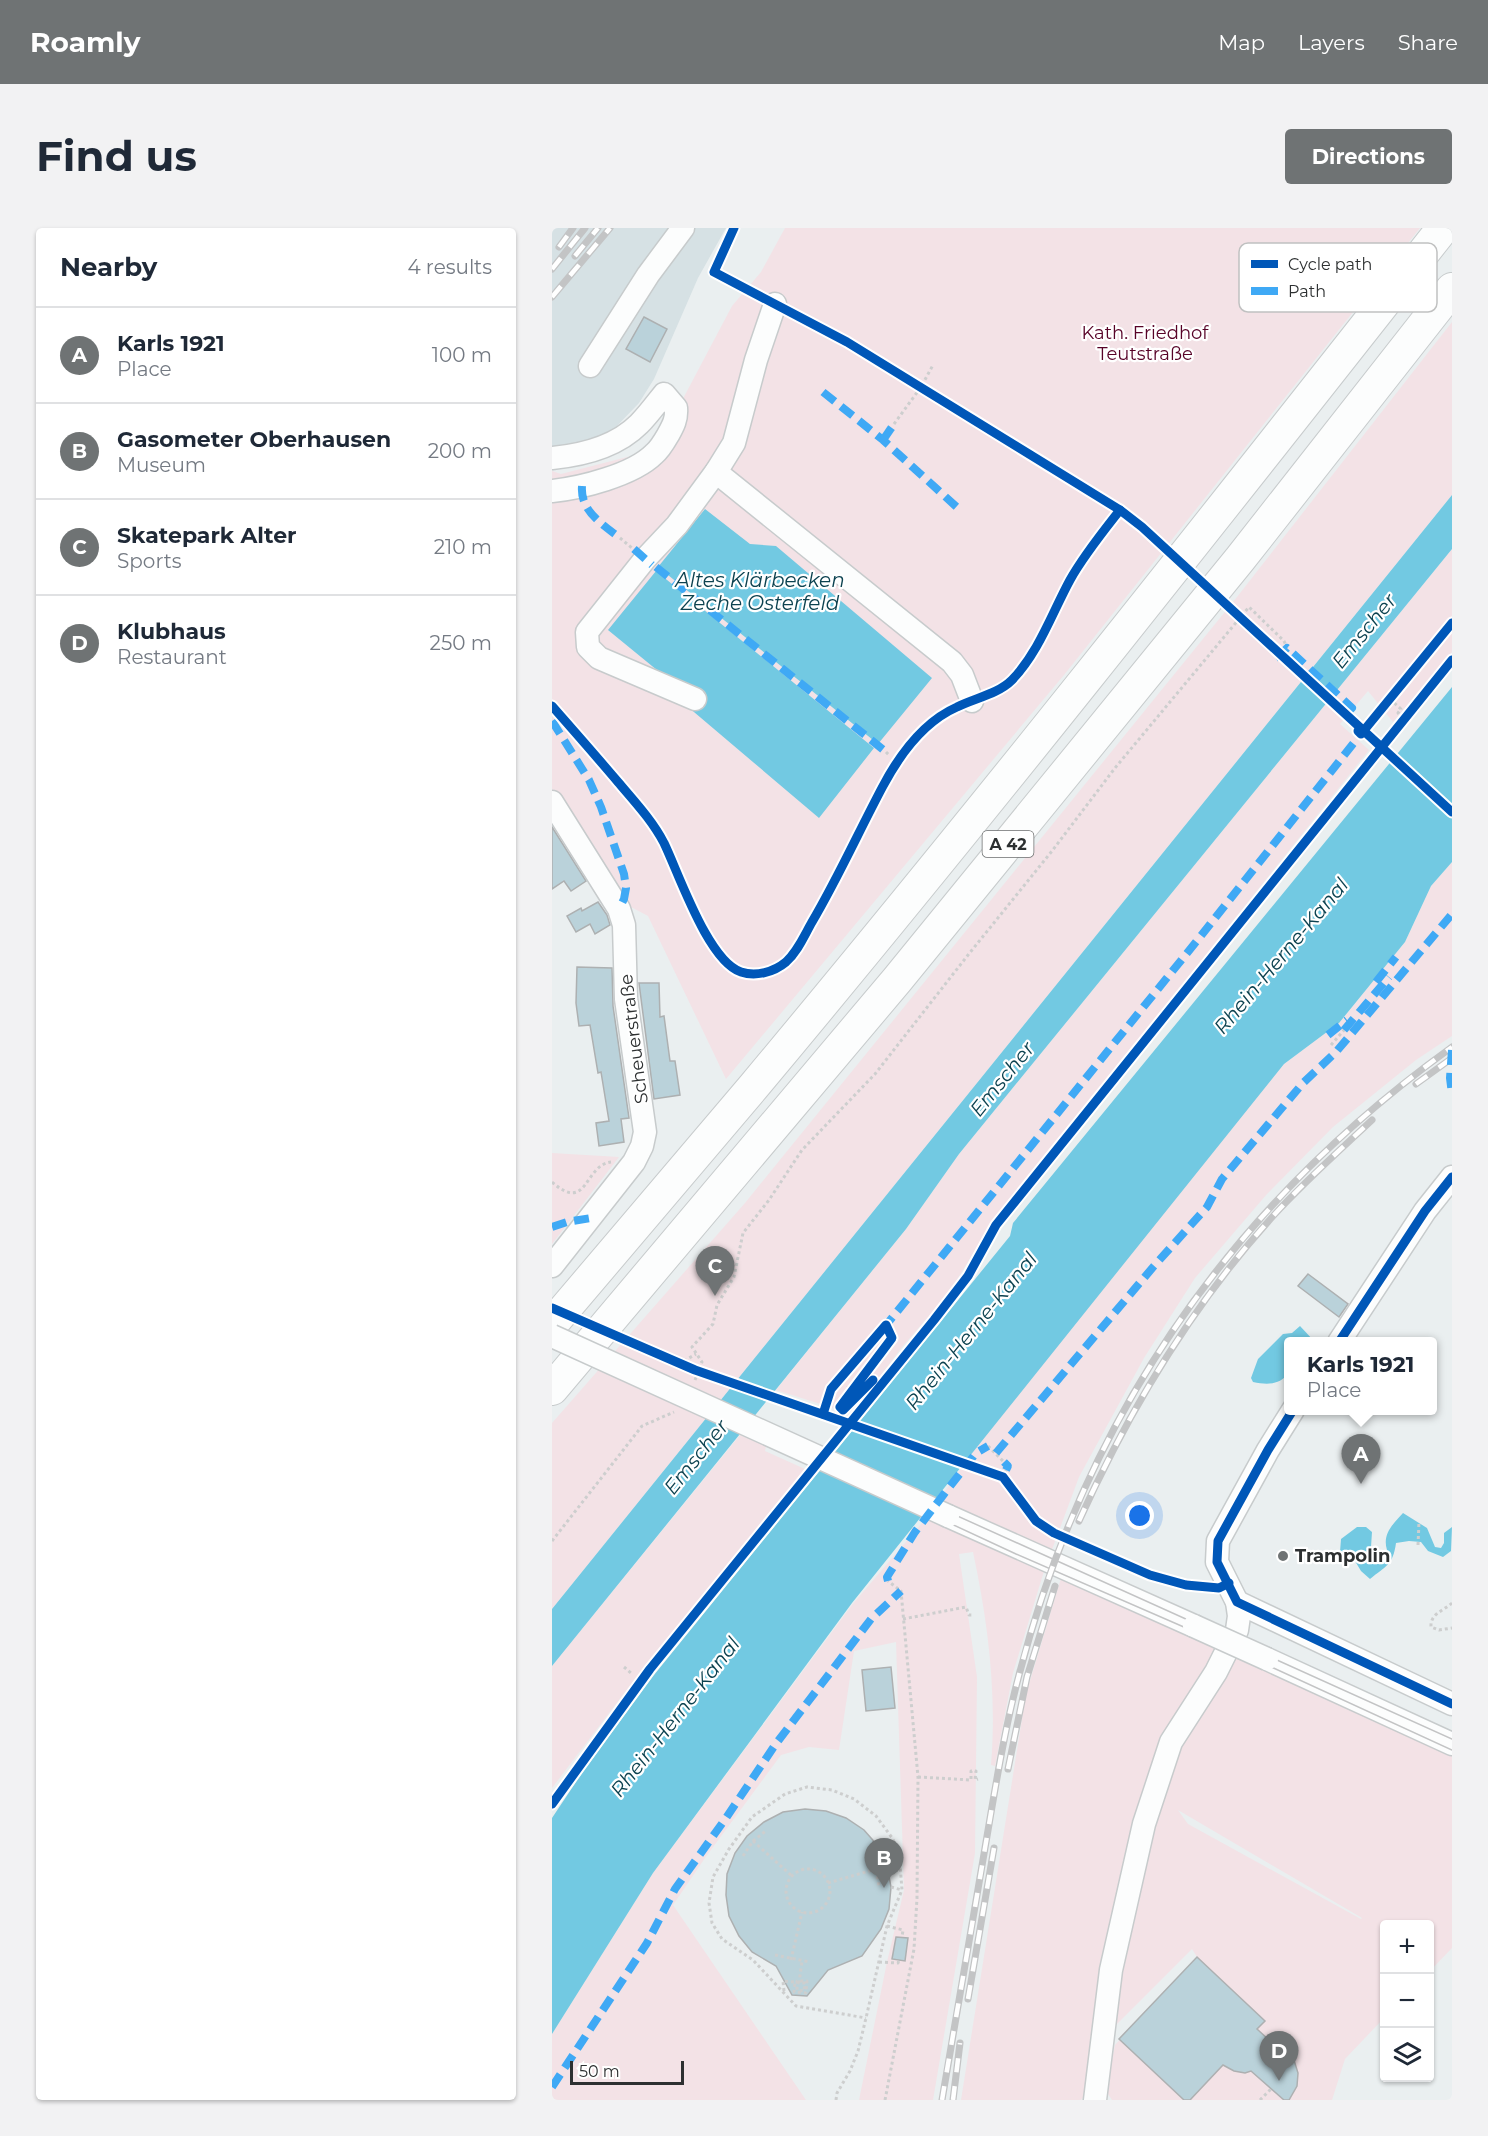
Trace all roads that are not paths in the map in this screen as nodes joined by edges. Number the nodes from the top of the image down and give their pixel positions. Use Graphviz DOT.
graph roads {
  1 [pos="683,228"];
  2 [pos="1443,228"];
  3 [pos="1431,243"];
  4 [pos="1452,289"];
  5 [pos="775,304"];
  6 [pos="1437,308"];
  7 [pos="1377,312"];
  8 [pos="1434,312"];
  9 [pos="590,366"];
  10 [pos="552,458"];
  11 [pos="716,472"];
  12 [pos="552,491"];
  13 [pos="695,699"];
  14 [pos="972,701"];
  15 [pos="552,802"];
  16 [pos="1452,1177"];
  17 [pos="552,1266"];
  18 [pos="552,1324"];
  19 [pos="552,1336"];
  20 [pos="1342,1337"];
  21 [pos="552,1389"];
  22 [pos="1290,1415"];
  23 [pos="1237,1602"];
  24 [pos="1452,1704"];
  25 [pos="1452,1744"];
  26 [pos="1095,2100"];
  1 -- 9 [label="street"];
  2 -- 3 [label="highway, A 42"];
  4 -- 6 [label="highway, A 42"];
  5 -- 11 [label="street"];
  7 -- 18 [label="highway, A 42"];
  8 -- 21 [label="highway, A 42"];
  10 -- 12 [label="street"];
  11 -- 13 [label="street"];
  11 -- 14 [label="street"];
  15 -- 17 [label="street, Scheuerstraße"];
  16 -- 20 [label="street"];
  19 -- 25 [label="street, bridge"];
  22 -- 23 [label="street"];
  23 -- 24 [label="street"];
  23 -- 26 [label="street"];
}
